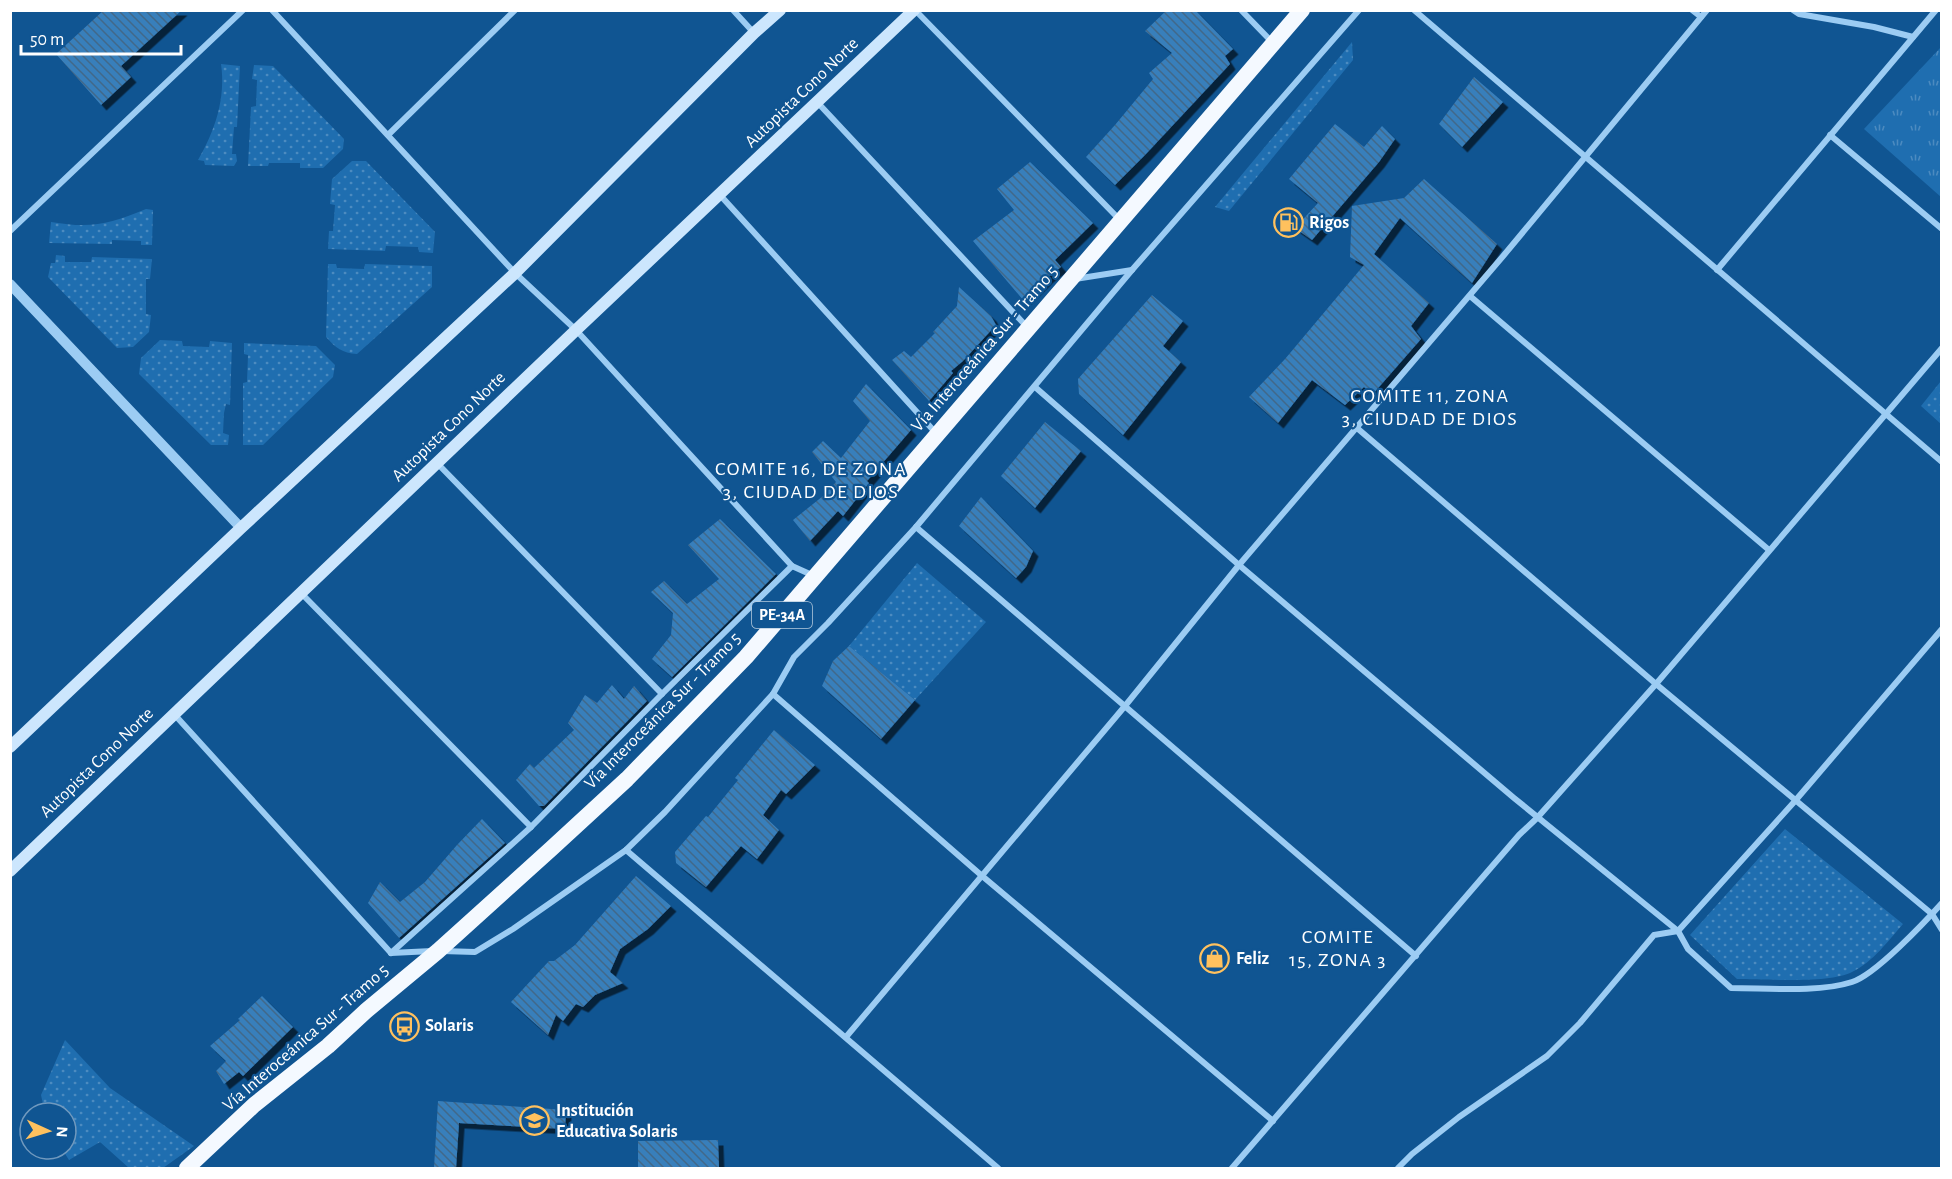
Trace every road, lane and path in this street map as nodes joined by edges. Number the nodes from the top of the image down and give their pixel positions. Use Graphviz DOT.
graph roads {
  1 [pos="243,10"];
  2 [pos="272,10"];
  3 [pos="515,10"];
  4 [pos="733,10"];
  5 [pos="914,10"];
  6 [pos="1241,10"];
  7 [pos="1302,10"];
  8 [pos="1359,10"];
  9 [pos="1414,10"];
  10 [pos="1692,10"];
  11 [pos="1707,10"];
  12 [pos="1792,10"];
  13 [pos="1936,10"];
  14 [pos="774,12"];
  15 [pos="1701,17"];
  16 [pos="754,33"];
  17 [pos="1913,37"];
  18 [pos="1274,44"];
  19 [pos="818,103"];
  20 [pos="388,135"];
  21 [pos="1830,135"];
  22 [pos="1587,157"];
  23 [pos="720,195"];
  24 [pos="1121,222"];
  25 [pos="1941,229"];
  26 [pos="10,231"];
  27 [pos="1132,270"];
  28 [pos="1717,270"];
  29 [pos="515,273"];
  30 [pos="1071,279"];
  31 [pos="10,284"];
  32 [pos="1470,296"];
  33 [pos="1028,329"];
  34 [pos="576,330"];
  35 [pos="1941,348"];
  36 [pos="1035,387"];
  37 [pos="1886,415"];
  38 [pos="1357,428"];
  39 [pos="937,434"];
  40 [pos="1941,462"];
  41 [pos="437,463"];
  42 [pos="916,527"];
  43 [pos="241,528"];
  44 [pos="1769,550"];
  45 [pos="1239,565"];
  46 [pos="792,566"];
  47 [pos="816,577"];
  48 [pos="301,593"];
  49 [pos="1941,629"];
  50 [pos="1656,684"];
  51 [pos="662,694"];
  52 [pos="773,694"];
  53 [pos="1125,706"];
  54 [pos="174,714"];
  55 [pos="15,740"];
  56 [pos="1795,801"];
  57 [pos="1538,818"];
  58 [pos="531,827"];
  59 [pos="626,850"];
  60 [pos="10,871"];
  61 [pos="981,875"];
  62 [pos="1941,903"];
  63 [pos="1932,914"];
  64 [pos="1941,930"];
  65 [pos="1678,931"];
  66 [pos="438,951"];
  67 [pos="391,953"];
  68 [pos="1416,956"];
  69 [pos="846,1037"];
  70 [pos="1273,1121"];
  71 [pos="195,1165"];
  72 [pos="998,1168"];
  73 [pos="1232,1168"];
  74 [pos="1398,1168"];
  1 -- 26 [label="street"];
  2 -- 20 [label="street"];
  3 -- 20 [label="street"];
  4 -- 16 [label="street"];
  5 -- 19 [label="main road, Autopista Cono Norte"];
  5 -- 24 [label="street"];
  6 -- 18 [label="street"];
  7 -- 18 [label="highway, Vía Interoceánica Sur - Tramo 5 / PE-34A"];
  8 -- 27 [label="street"];
  9 -- 22 [label="street"];
  10 -- 15 [label="street"];
  11 -- 15 [label="street"];
  12 -- 17 [label="street"];
  13 -- 17 [label="street"];
  14 -- 16 [label="main road"];
  15 -- 22 [label="street"];
  16 -- 29 [label="main road"];
  17 -- 21 [label="street"];
  18 -- 24 [label="highway, Vía Interoceánica Sur - Tramo 5 / PE-34A"];
  19 -- 23 [label="main road, Autopista Cono Norte"];
  19 -- 33 [label="street"];
  20 -- 29 [label="street"];
  21 -- 25 [label="street"];
  21 -- 28 [label="street"];
  22 -- 28 [label="street"];
  22 -- 32 [label="street"];
  23 -- 34 [label="main road, Autopista Cono Norte"];
  23 -- 39 [label="street"];
  24 -- 30 [label="highway, Vía Interoceánica Sur - Tramo 5 / PE-34A"];
  27 -- 30 [label="street"];
  27 -- 36 [label="street"];
  28 -- 37 [label="street"];
  29 -- 34 [label="street"];
  29 -- 43 [label="main road"];
  30 -- 33 [label="highway, Vía Interoceánica Sur - Tramo 5 / PE-34A"];
  31 -- 43 [label="street"];
  32 -- 38 [label="street"];
  32 -- 44 [label="street"];
  33 -- 39 [label="highway, Vía Interoceánica Sur - Tramo 5 / PE-34A"];
  34 -- 41 [label="main road, Autopista Cono Norte"];
  34 -- 46 [label="street"];
  35 -- 37 [label="street"];
  36 -- 42 [label="street"];
  36 -- 45 [label="street"];
  37 -- 40 [label="street"];
  37 -- 44 [label="street"];
  38 -- 45 [label="street"];
  38 -- 50 [label="street"];
  39 -- 47 [label="highway, Vía Interoceánica Sur - Tramo 5 / PE-34A"];
  41 -- 48 [label="main road, Autopista Cono Norte"];
  41 -- 51 [label="street"];
  42 -- 52 [label="street"];
  42 -- 53 [label="street"];
  43 -- 55 [label="main road"];
  44 -- 50 [label="street"];
  45 -- 53 [label="street"];
  45 -- 57 [label="street"];
  46 -- 47 [label="street"];
  46 -- 51 [label="street"];
  47 -- 66 [label="highway, Vía Interoceánica Sur - Tramo 5 / PE-34A"];
  48 -- 54 [label="main road, Autopista Cono Norte"];
  48 -- 58 [label="street"];
  49 -- 56 [label="street"];
  50 -- 56 [label="street"];
  50 -- 57 [label="street"];
  51 -- 58 [label="street"];
  52 -- 59 [label="street"];
  52 -- 61 [label="street"];
  53 -- 61 [label="street"];
  53 -- 68 [label="street"];
  54 -- 60 [label="main road, Autopista Cono Norte"];
  54 -- 67 [label="street"];
  56 -- 63 [label="street"];
  56 -- 65 [label="street"];
  57 -- 65 [label="street"];
  57 -- 68 [label="street"];
  58 -- 67 [label="street"];
  59 -- 66 [label="street"];
  59 -- 69 [label="street"];
  61 -- 69 [label="street"];
  61 -- 70 [label="street"];
  62 -- 63 [label="street"];
  63 -- 64 [label="street"];
  63 -- 65 [label="street"];
  65 -- 74 [label="street"];
  66 -- 67 [label="street"];
  66 -- 71 [label="highway, Vía Interoceánica Sur - Tramo 5 / PE-34A"];
  68 -- 70 [label="street"];
  69 -- 72 [label="street"];
  70 -- 73 [label="street"];
}
